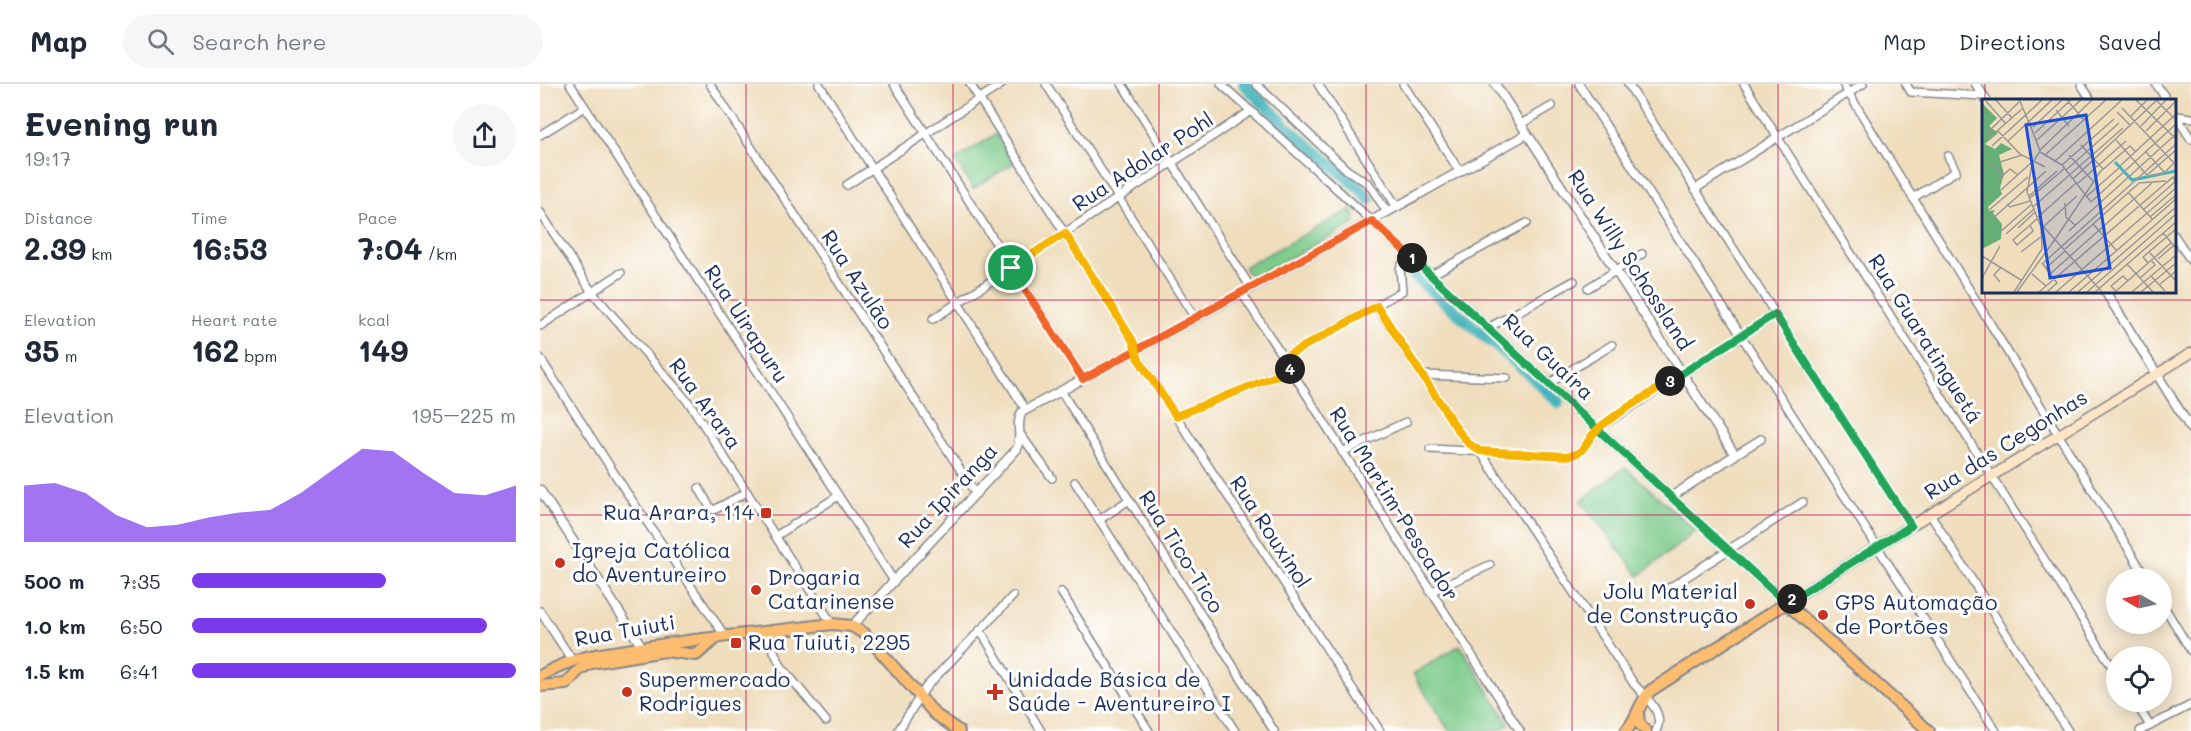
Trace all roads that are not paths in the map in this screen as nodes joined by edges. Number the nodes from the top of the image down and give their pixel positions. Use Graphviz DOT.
graph roads {
  1 [pos="570,84"];
  2 [pos="710,84"];
  3 [pos="819,84"];
  4 [pos="894,84"];
  5 [pos="970,84"];
  6 [pos="1002,84"];
  7 [pos="1046,84"];
  8 [pos="1122,84"];
  9 [pos="1221,84"];
  10 [pos="1256,84"];
  11 [pos="1318,84"];
  12 [pos="1403,84"];
  13 [pos="1495,84"];
  14 [pos="1579,84"];
  15 [pos="1628,84"];
  16 [pos="1744,84"];
  17 [pos="1843,84"];
  18 [pos="1863,84"];
  19 [pos="1906,84"];
  20 [pos="1976,84"];
  21 [pos="2081,84"];
  22 [pos="2156,84"];
  23 [pos="1849,93"];
  24 [pos="1984,98"];
  25 [pos="979,99"];
  26 [pos="2090,99"];
  27 [pos="2166,99"];
  28 [pos="585,106"];
  29 [pos="1552,106"];
  30 [pos="1251,111"];
  31 [pos="2176,115"];
  32 [pos="2191,118"];
  33 [pos="1521,124"];
  34 [pos="926,134"];
  35 [pos="1527,134"];
  36 [pos="540,135"];
  37 [pos="1778,137"];
  38 [pos="2191,139"];
  39 [pos="1948,156"];
  40 [pos="1172,163"];
  41 [pos="873,168"];
  42 [pos="1460,172"];
  43 [pos="846,185"];
  44 [pos="1695,189"];
  45 [pos="1118,198"];
  46 [pos="1913,198"];
  47 [pos="1397,207"];
  48 [pos="540,212"];
  49 [pos="1387,212"];
  50 [pos="1372,221"];
  51 [pos="1527,223"];
  52 [pos="1065,233"];
  53 [pos="2176,237"];
  54 [pos="1642,254"];
  55 [pos="1408,255"];
  56 [pos="2191,261"];
  57 [pos="1011,268"];
  58 [pos="1616,270"];
  59 [pos="621,273"];
  60 [pos="1431,275"];
  61 [pos="1574,281"];
  62 [pos="1251,288"];
  63 [pos="1588,288"];
  64 [pos="592,292"];
  65 [pos="2106,292"];
  66 [pos="1242,293"];
  67 [pos="958,303"];
  68 [pos="1377,306"];
  69 [pos="1775,314"];
  70 [pos="1195,318"];
  71 [pos="933,319"];
  72 [pos="540,326"];
  73 [pos="1488,328"];
  74 [pos="1742,335"];
  75 [pos="1612,345"];
  76 [pos="1137,350"];
  77 [pos="2191,353"];
  78 [pos="540,358"];
  79 [pos="1283,358"];
  80 [pos="1291,370"];
  81 [pos="1682,374"];
  82 [pos="2157,374"];
  83 [pos="1422,375"];
  84 [pos="1506,378"];
  85 [pos="1083,379"];
  86 [pos="1548,384"];
  87 [pos="1061,391"];
  88 [pos="1026,410"];
  89 [pos="1176,416"];
  90 [pos="1406,422"];
  91 [pos="1597,429"];
  92 [pos="2191,429"];
  93 [pos="2059,434"];
  94 [pos="1021,435"];
  95 [pos="1761,439"];
  96 [pos="1430,449"];
  97 [pos="1480,451"];
  98 [pos="1342,452"];
  99 [pos="1735,455"];
  100 [pos="1992,476"];
  101 [pos="1053,478"];
  102 [pos="1075,482"];
  103 [pos="699,488"];
  104 [pos="540,490"];
  105 [pos="747,492"];
  106 [pos="976,494"];
  107 [pos="838,496"];
  108 [pos="1671,497"];
  109 [pos="1129,500"];
  110 [pos="1803,502"];
  111 [pos="1930,514"];
  112 [pos="1099,520"];
  113 [pos="1911,526"];
  114 [pos="776,536"];
  115 [pos="1878,546"];
  116 [pos="1729,550"];
  117 [pos="1490,565"];
  118 [pos="2140,568"];
  119 [pos="894,581"];
  120 [pos="1666,590"];
  121 [pos="1060,592"];
  122 [pos="1430,592"];
  123 [pos="1013,596"];
  124 [pos="1786,603"];
  125 [pos="540,611"];
  126 [pos="2172,620"];
  127 [pos="832,624"];
  128 [pos="852,626"];
  129 [pos="980,630"];
  130 [pos="765,632"];
  131 [pos="722,636"];
  132 [pos="695,639"];
  133 [pos="642,648"];
  134 [pos="2191,651"];
  135 [pos="700,654"];
  136 [pos="2106,657"];
  137 [pos="572,660"];
  138 [pos="554,668"];
  139 [pos="540,676"];
  140 [pos="562,685"];
  141 [pos="540,686"];
  142 [pos="918,696"];
  143 [pos="1645,696"];
  144 [pos="2191,705"];
  145 [pos="2141,712"];
  146 [pos="1638,713"];
  147 [pos="826,722"];
  148 [pos="2150,726"];
  149 [pos="946,727"];
  150 [pos="898,731"];
  151 [pos="959,731"];
  152 [pos="1041,731"];
  153 [pos="1149,731"];
  154 [pos="1235,731"];
  155 [pos="1274,731"];
  156 [pos="1380,731"];
  157 [pos="1520,731"];
  158 [pos="1626,731"];
  159 [pos="1646,731"];
  160 [pos="1656,731"];
  161 [pos="1929,731"];
  162 [pos="1996,731"];
  163 [pos="2068,731"];
  164 [pos="2140,731"];
  1 -- 28 [label="street, Rua Uirapuru"];
  2 -- 106 [label="street, Rua Azulão"];
  3 -- 41 [label="street"];
  4 -- 34 [label="street"];
  5 -- 25 [label="street, Rua Rouxinol"];
  6 -- 25 [label="street"];
  7 -- 45 [label="street"];
  8 -- 40 [label="street"];
  9 -- 30 [label="street, Rua Guaíra"];
  10 -- 49 [label="street"];
  11 -- 47 [label="street"];
  12 -- 42 [label="street"];
  13 -- 33 [label="street, Rua Willy Schossland"];
  14 -- 74 [label="street"];
  15 -- 44 [label="street"];
  16 -- 37 [label="street, Rua Guaratinguetá"];
  17 -- 23 [label="street"];
  18 -- 23 [label="street"];
  19 -- 24 [label="street"];
  20 -- 24 [label="street"];
  21 -- 26 [label="street"];
  22 -- 27 [label="street"];
  23 -- 37 [label="street"];
  23 -- 46 [label="street"];
  25 -- 34 [label="street"];
  25 -- 52 [label="street, Rua Rouxinol"];
  28 -- 36 [label="street"];
  28 -- 107 [label="street, Rua Uirapuru"];
  29 -- 33 [label="street"];
  30 -- 40 [label="street, Rua Adolar Pohl"];
  30 -- 50 [label="street, Rua Guaíra"];
  31 -- 32 [label="street"];
  31 -- 38 [label="street"];
  33 -- 35 [label="street, Rua Willy Schossland"];
  34 -- 41 [label="street"];
  34 -- 57 [label="street"];
  35 -- 42 [label="street"];
  35 -- 58 [label="street, Rua Willy Schossland"];
  37 -- 44 [label="street"];
  37 -- 100 [label="street, Rua Guaratinguetá"];
  39 -- 46 [label="street"];
  40 -- 45 [label="street, Rua Adolar Pohl"];
  40 -- 62 [label="street"];
  41 -- 43 [label="street"];
  41 -- 67 [label="street"];
  42 -- 47 [label="street"];
  44 -- 69 [label="street"];
  45 -- 52 [label="street, Rua Adolar Pohl"];
  45 -- 70 [label="street"];
  46 -- 93 [label="street"];
  47 -- 49 [label="street"];
  48 -- 64 [label="street, Rua Arara"];
  49 -- 50 [label="street"];
  50 -- 55 [label="street, Rua Guaíra"];
  50 -- 62 [label="street"];
  51 -- 60 [label="street"];
  52 -- 57 [label="street, Rua Adolar Pohl"];
  52 -- 76 [label="street, Rua Rouxinol"];
  53 -- 56 [label="street"];
  54 -- 58 [label="street"];
  55 -- 60 [label="street, Rua Guaíra"];
  55 -- 68 [label="street"];
  57 -- 67 [label="street, Rua Adolar Pohl"];
  57 -- 85 [label="street"];
  58 -- 63 [label="street"];
  58 -- 81 [label="street, Rua Willy Schossland"];
  59 -- 64 [label="street"];
  60 -- 73 [label="street, Rua Guaíra"];
  61 -- 73 [label="street"];
  62 -- 66 [label="street"];
  64 -- 72 [label="street"];
  64 -- 105 [label="street, Rua Arara"];
  65 -- 82 [label="street"];
  66 -- 70 [label="street"];
  66 -- 79 [label="street, Rua Martim-Pescador"];
  67 -- 71 [label="street, Rua Adolar Pohl"];
  67 -- 88 [label="street"];
  68 -- 79 [label="street"];
  68 -- 83 [label="street"];
  69 -- 74 [label="street"];
  69 -- 113 [label="street"];
  70 -- 76 [label="street"];
  73 -- 86 [label="street, Rua Guaíra"];
  74 -- 81 [label="street"];
  74 -- 115 [label="street"];
  75 -- 86 [label="street"];
  76 -- 85 [label="street"];
  76 -- 89 [label="street, Rua Rouxinol"];
  77 -- 82 [label="main road, Rua das Cegonhas"];
  78 -- 131 [label="street"];
  79 -- 80 [label="street, Rua Martim-Pescador"];
  80 -- 89 [label="street"];
  80 -- 98 [label="street, Rua Martim-Pescador"];
  81 -- 91 [label="street"];
  81 -- 99 [label="street, Rua Willy Schossland"];
  82 -- 92 [label="street"];
  82 -- 93 [label="main road, Rua das Cegonhas"];
  83 -- 84 [label="street"];
  83 -- 97 [label="street"];
  85 -- 87 [label="street"];
  86 -- 91 [label="street, Rua Guaíra"];
  87 -- 88 [label="street"];
  87 -- 109 [label="street, Rua Tico-Tico"];
  88 -- 94 [label="street, Rua Ipiranga"];
  89 -- 156 [label="street, Rua Rouxinol"];
  90 -- 98 [label="street"];
  91 -- 97 [label="street"];
  91 -- 108 [label="street, Rua Guaíra"];
  93 -- 100 [label="main road, Rua das Cegonhas"];
  93 -- 118 [label="street"];
  94 -- 101 [label="street"];
  94 -- 106 [label="street, Rua Ipiranga"];
  95 -- 99 [label="street"];
  96 -- 97 [label="street"];
  97 -- 143 [label="street"];
  98 -- 122 [label="street, Rua Martim-Pescador"];
  99 -- 108 [label="street"];
  100 -- 111 [label="main road, Rua das Cegonhas"];
  100 -- 136 [label="street, Rua Guaratinguetá"];
  102 -- 112 [label="street"];
  103 -- 105 [label="street"];
  104 -- 133 [label="street"];
  105 -- 114 [label="street, Rua Arara"];
  106 -- 119 [label="street, Rua Ipiranga"];
  107 -- 114 [label="street"];
  107 -- 119 [label="street, Rua Uirapuru"];
  108 -- 116 [label="street, Rua Guaíra"];
  109 -- 112 [label="street"];
  109 -- 155 [label="street, Rua Tico-Tico"];
  110 -- 116 [label="street"];
  111 -- 113 [label="main road, Rua das Cegonhas"];
  111 -- 163 [label="street"];
  112 -- 154 [label="street"];
  113 -- 115 [label="main road, Rua das Cegonhas"];
  114 -- 127 [label="street, Rua Arara"];
  115 -- 124 [label="main road, Rua das Cegonhas"];
  115 -- 162 [label="street"];
  116 -- 120 [label="street"];
  116 -- 124 [label="street, Rua Guaíra"];
  117 -- 122 [label="street"];
  119 -- 128 [label="street, Rua Ipiranga"];
  121 -- 153 [label="street"];
  122 -- 157 [label="street, Rua Martim-Pescador"];
  123 -- 129 [label="street"];
  124 -- 143 [label="main road, Rua das Cegonhas"];
  124 -- 161 [label="main road, Rua Guaíra"];
  125 -- 137 [label="street"];
  126 -- 134 [label="street"];
  127 -- 128 [label="main road, Rua Tuiuti"];
  127 -- 130 [label="main road, Rua Tuiuti"];
  128 -- 142 [label="main road"];
  129 -- 142 [label="street"];
  129 -- 152 [label="street"];
  130 -- 131 [label="main road, Rua Tuiuti"];
  130 -- 147 [label="street"];
  131 -- 132 [label="main road, Rua Tuiuti"];
  131 -- 135 [label="main road, Rua Tuiuti"];
  132 -- 133 [label="main road, Rua Tuiuti"];
  132 -- 135 [label="main road"];
  133 -- 137 [label="main road, Rua Tuiuti"];
  135 -- 140 [label="main road, Rua Tuiuti"];
  137 -- 138 [label="main road, Rua Tuiuti"];
  138 -- 139 [label="main road, Rua Tuiuti"];
  138 -- 140 [label="main road"];
  140 -- 141 [label="main road"];
  142 -- 149 [label="main road"];
  142 -- 150 [label="street"];
  143 -- 146 [label="main road"];
  143 -- 160 [label="street"];
  144 -- 148 [label="street"];
  145 -- 148 [label="street"];
  146 -- 158 [label="main road"];
  146 -- 159 [label="main road"];
  148 -- 164 [label="street"];
  149 -- 151 [label="main road"];
}
